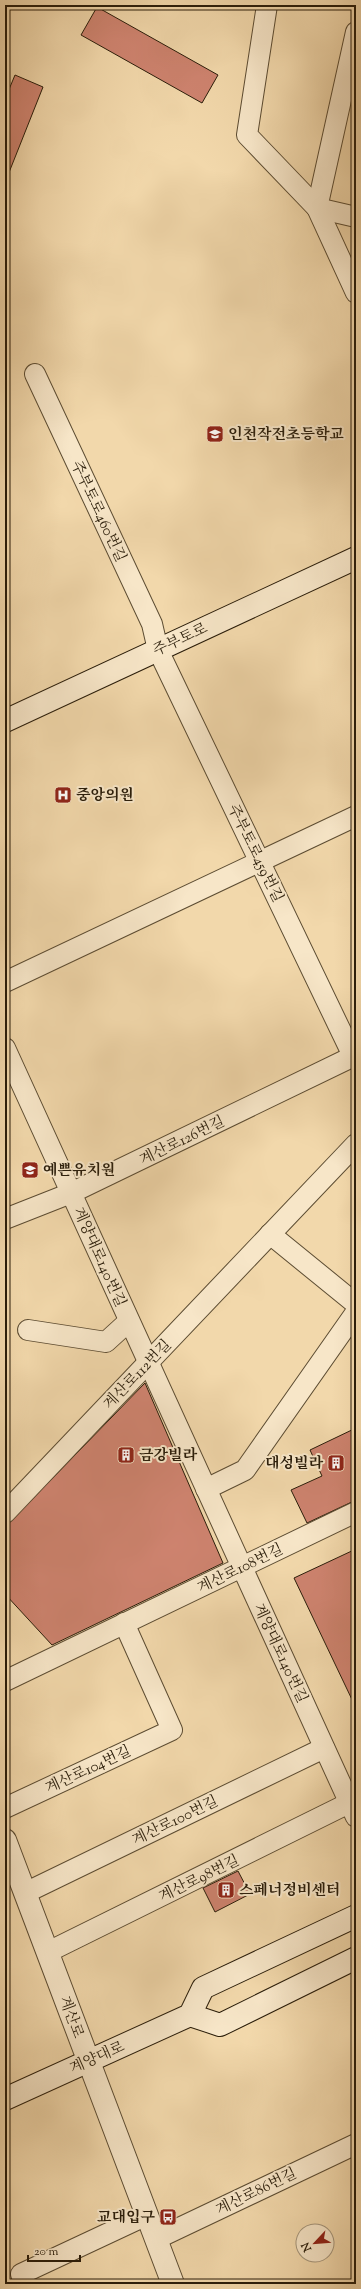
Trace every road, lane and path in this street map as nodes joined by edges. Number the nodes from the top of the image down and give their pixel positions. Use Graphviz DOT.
graph roads {
  1 [pos="267,5"];
  2 [pos="356,32"];
  3 [pos="317,208"];
  4 [pos="356,217"];
  5 [pos="356,293"];
  6 [pos="35,374"];
  7 [pos="356,558"];
  8 [pos="158,650"];
  9 [pos="5,721"];
  10 [pos="356,816"];
  11 [pos="260,862"];
  12 [pos="5,982"];
  13 [pos="5,1048"];
  14 [pos="355,1055"];
  15 [pos="356,1144"];
  16 [pos="71,1193"];
  17 [pos="5,1219"];
  18 [pos="270,1234"];
  19 [pos="356,1304"];
  20 [pos="356,1312"];
  21 [pos="130,1321"];
  22 [pos="28,1330"];
  23 [pos="148,1362"];
  24 [pos="206,1489"];
  25 [pos="356,1512"];
  26 [pos="5,1513"];
  27 [pos="242,1567"];
  28 [pos="124,1624"];
  29 [pos="5,1681"];
  30 [pos="324,1748"];
  31 [pos="5,1808"];
  32 [pos="353,1810"];
  33 [pos="5,1840"];
  34 [pos="25,1893"];
  35 [pos="356,1916"];
  36 [pos="48,1952"];
  37 [pos="356,1958"];
  38 [pos="190,2015"];
  39 [pos="88,2061"];
  40 [pos="5,2099"];
  41 [pos="356,2144"];
  42 [pos="147,2215"];
  43 [pos="156,2239"];
  44 [pos="25,2284"];
  45 [pos="173,2284"];
  1 -- 3 [label="street"];
  2 -- 3 [label="street"];
  3 -- 4 [label="street"];
  3 -- 5 [label="street"];
  6 -- 8 [label="street, 주부토로460번길"];
  7 -- 8 [label="main road, 주부토로"];
  8 -- 9 [label="main road, 주부토로"];
  8 -- 11 [label="street, 주부토로459번길"];
  10 -- 11 [label="street"];
  11 -- 12 [label="street"];
  11 -- 14 [label="street, 주부토로459번길"];
  13 -- 16 [label="street, 계양대로140번길"];
  14 -- 16 [label="street, 계산로126번길"];
  15 -- 18 [label="street, 계산로112번길"];
  16 -- 17 [label="street, 계산로126번길"];
  16 -- 21 [label="street, 계양대로140번길"];
  18 -- 19 [label="street"];
  18 -- 23 [label="street, 계산로112번길"];
  20 -- 24 [label="street"];
  21 -- 22 [label="street, 계양대로140번길"];
  21 -- 23 [label="street, 계양대로140번길"];
  23 -- 24 [label="street, 계양대로140번길"];
  23 -- 26 [label="street, 계산로112번길"];
  24 -- 27 [label="street, 계양대로140번길"];
  25 -- 27 [label="street, 계산로108번길"];
  27 -- 28 [label="street, 계산로108번길"];
  27 -- 30 [label="street, 계양대로140번길"];
  28 -- 29 [label="street, 계산로108번길"];
  28 -- 31 [label="street, 계산로104번길"];
  30 -- 32 [label="street, 계양대로140번길"];
  30 -- 34 [label="street, 계산로100번길"];
  32 -- 36 [label="street, 계산로98번길"];
  33 -- 34 [label="main road, 계산로"];
  34 -- 36 [label="main road, 계산로"];
  35 -- 38 [label="main road"];
  36 -- 39 [label="main road, 계산로"];
  37 -- 38 [label="main road"];
  38 -- 39 [label="main road, 계양대로"];
  39 -- 40 [label="main road, 계양대로"];
  39 -- 42 [label="main road, 계산로"];
  41 -- 43 [label="street, 계산로86번길"];
  42 -- 43 [label="main road, 계산로"];
  42 -- 44 [label="street"];
  43 -- 45 [label="main road, 계산로"];
}
